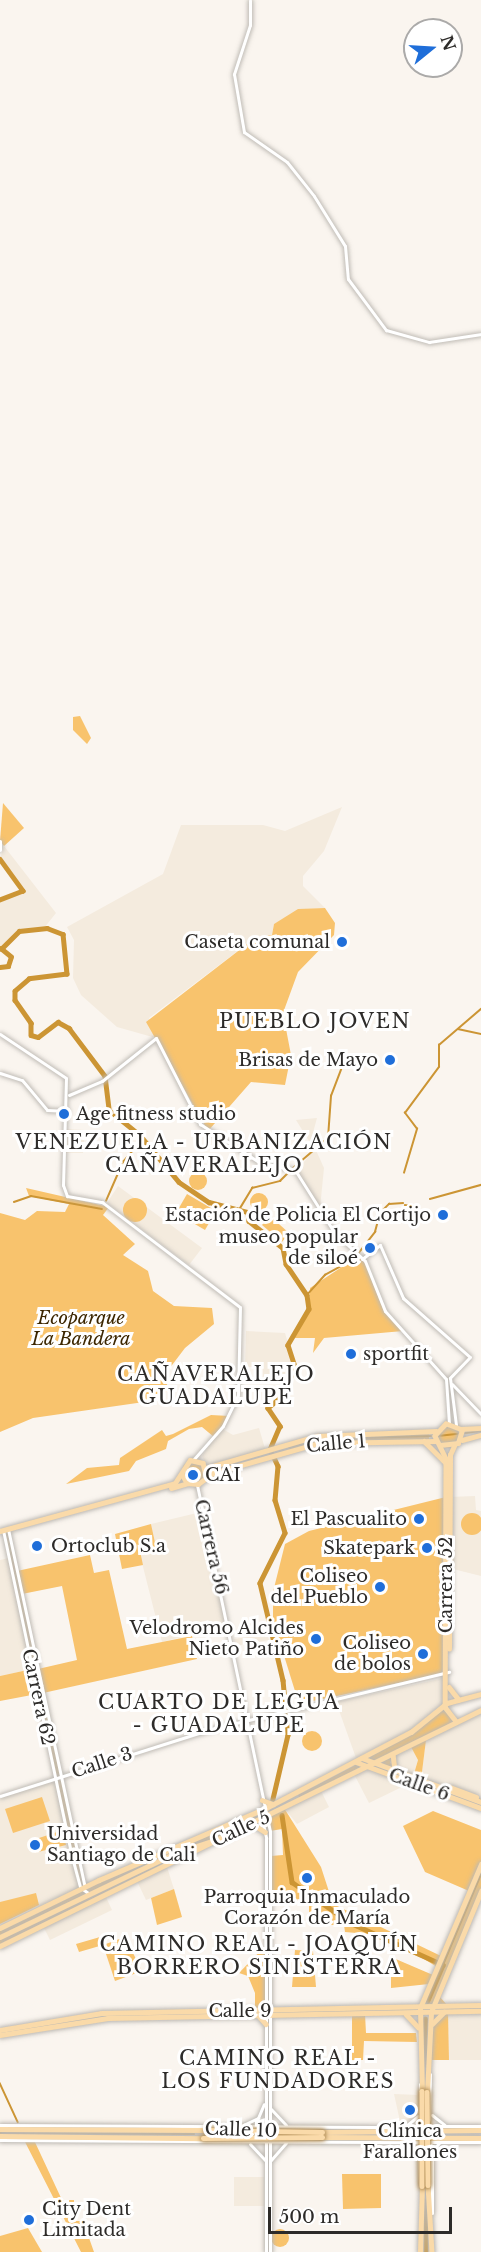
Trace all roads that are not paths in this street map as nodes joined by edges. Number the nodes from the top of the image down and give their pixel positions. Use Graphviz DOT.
graph roads {
  1 [pos="250,0"];
  2 [pos="481,334"];
  3 [pos="0,841"];
  4 [pos="0,850"];
  5 [pos="0,1034"];
  6 [pos="0,1072"];
  7 [pos="69,1095"];
  8 [pos="68,1111"];
  9 [pos="362,1259"];
  10 [pos="449,1384"];
  11 [pos="453,1414"];
  12 [pos="481,1414"];
  13 [pos="449,1424"];
  14 [pos="458,1427"];
  15 [pos="481,1428"];
  16 [pos="436,1431"];
  17 [pos="481,1435"];
  18 [pos="417,1440"];
  19 [pos="462,1440"];
  20 [pos="438,1443"];
  21 [pos="454,1446"];
  22 [pos="280,1450"];
  23 [pos="203,1452"];
  24 [pos="269,1454"];
  25 [pos="193,1460"];
  26 [pos="202,1463"];
  27 [pos="446,1464"];
  28 [pos="206,1468"];
  29 [pos="182,1474"];
  30 [pos="205,1478"];
  31 [pos="188,1484"];
  32 [pos="196,1485"];
  33 [pos="4,1531"];
  34 [pos="447,1626"];
  35 [pos="32,1640"];
  36 [pos="26,1641"];
  37 [pos="447,1672"];
  38 [pos="481,1694"];
  39 [pos="459,1700"];
  40 [pos="445,1704"];
  41 [pos="481,1710"];
  42 [pos="247,1720"];
  43 [pos="456,1721"];
  44 [pos="393,1753"];
  45 [pos="363,1758"];
  46 [pos="356,1762"];
  47 [pos="373,1763"];
  48 [pos="367,1766"];
  49 [pos="400,1773"];
  50 [pos="61,1777"];
  51 [pos="55,1778"];
  52 [pos="0,1796"];
  53 [pos="262,1800"];
  54 [pos="481,1801"];
  55 [pos="275,1803"];
  56 [pos="481,1808"];
  57 [pos="260,1811"];
  58 [pos="265,1819"];
  59 [pos="251,1825"];
  60 [pos="266,1832"];
  61 [pos="233,1835"];
  62 [pos="481,1864"];
  63 [pos="128,1883"];
  64 [pos="102,1887"];
  65 [pos="83,1888"];
  66 [pos="481,1891"];
  67 [pos="90,1893"];
  68 [pos="0,1929"];
  69 [pos="0,1937"];
  70 [pos="0,1946"];
  71 [pos="481,2005"];
  72 [pos="463,2006"];
  73 [pos="360,2008"];
  74 [pos="340,2009"];
  75 [pos="431,2009"];
  76 [pos="421,2010"];
  77 [pos="448,2011"];
  78 [pos="457,2011"];
  79 [pos="481,2011"];
  80 [pos="184,2012"];
  81 [pos="192,2012"];
  82 [pos="116,2013"];
  83 [pos="135,2013"];
  84 [pos="269,2013"];
  85 [pos="404,2013"];
  86 [pos="365,2014"];
  87 [pos="258,2015"];
  88 [pos="278,2015"];
  89 [pos="333,2015"];
  90 [pos="199,2016"];
  91 [pos="177,2017"];
  92 [pos="108,2018"];
  93 [pos="140,2018"];
  94 [pos="269,2024"];
  95 [pos="431,2027"];
  96 [pos="12,2028"];
  97 [pos="0,2030"];
  98 [pos="419,2030"];
  99 [pos="2,2035"];
  100 [pos="429,2060"];
  101 [pos="421,2061"];
  102 [pos="425,2092"];
  103 [pos="266,2096"];
  104 [pos="270,2104"];
  105 [pos="419,2111"];
  106 [pos="431,2111"];
  107 [pos="236,2126"];
  108 [pos="254,2126"];
  109 [pos="268,2126"];
  110 [pos="401,2126"];
  111 [pos="459,2126"];
  112 [pos="0,2127"];
  113 [pos="190,2127"];
  114 [pos="282,2127"];
  115 [pos="291,2127"];
  116 [pos="378,2128"];
  117 [pos="481,2128"];
  118 [pos="342,2129"];
  119 [pos="268,2133"];
  120 [pos="322,2135"];
  121 [pos="0,2138"];
  122 [pos="196,2140"];
  123 [pos="481,2140"];
  124 [pos="339,2141"];
  125 [pos="268,2142"];
  126 [pos="283,2142"];
  127 [pos="291,2142"];
  128 [pos="330,2142"];
  129 [pos="405,2142"];
  130 [pos="441,2142"];
  131 [pos="247,2143"];
  132 [pos="255,2143"];
  133 [pos="432,2154"];
  134 [pos="419,2155"];
  135 [pos="266,2165"];
  136 [pos="270,2168"];
  137 [pos="425,2186"];
  138 [pos="420,2209"];
  139 [pos="432,2213"];
  140 [pos="266,2252"];
  141 [pos="270,2252"];
  142 [pos="420,2252"];
  143 [pos="432,2252"];
  1 -- 2 [label="street"];
  3 -- 4 [label="street"];
  5 -- 7 [label="street"];
  6 -- 8 [label="street"];
  7 -- 8 [label="street"];
  7 -- 9 [label="street"];
  8 -- 23 [label="street"];
  9 -- 10 [label="street"];
  9 -- 10 [label="street"];
  10 -- 11 [label="street"];
  10 -- 12 [label="street"];
  11 -- 13 [label="street"];
  11 -- 14 [label="street"];
  13 -- 14 [label="main road"];
  13 -- 16 [label="main road"];
  14 -- 15 [label="main road"];
  14 -- 19 [label="main road"];
  16 -- 20 [label="main road"];
  16 -- 22 [label="main road, Calle 1"];
  17 -- 19 [label="main road"];
  18 -- 20 [label="main road, Calle 1"];
  18 -- 22 [label="main road, Calle 1"];
  18 -- 27 [label="main road"];
  19 -- 21 [label="main road"];
  20 -- 21 [label="main road"];
  20 -- 27 [label="main road, Carrera 52"];
  21 -- 34 [label="main road, Carrera 52"];
  22 -- 24 [label="main road, Calle 1"];
  23 -- 25 [label="street"];
  23 -- 26 [label="street"];
  24 -- 28 [label="main road, Calle 1"];
  24 -- 30 [label="main road, Calle 1"];
  25 -- 26 [label="main road"];
  25 -- 29 [label="main road"];
  26 -- 28 [label="main road"];
  27 -- 34 [label="main road, Carrera 52"];
  28 -- 30 [label="main road"];
  29 -- 31 [label="main road"];
  29 -- 33 [label="main road"];
  30 -- 32 [label="main road"];
  31 -- 32 [label="main road"];
  31 -- 33 [label="main road"];
  32 -- 42 [label="street, Carrera 56"];
  33 -- 35 [label="street, Carrera 62"];
  33 -- 36 [label="street, Carrera 62"];
  34 -- 37 [label="main road, Carrera 52"];
  35 -- 36 [label="street"];
  35 -- 50 [label="street, Carrera 62"];
  36 -- 51 [label="street, Carrera 62"];
  37 -- 39 [label="main road, Carrera 52"];
  37 -- 40 [label="main road, Carrera 52"];
  37 -- 42 [label="street, Calle 3"];
  38 -- 39 [label="main road, Calle 5"];
  39 -- 40 [label="main road, Calle 5"];
  40 -- 43 [label="main road"];
  40 -- 45 [label="main road, Calle 5"];
  41 -- 43 [label="main road, Calle 5"];
  42 -- 50 [label="street, Calle 3"];
  42 -- 53 [label="street, Carrera 56"];
  43 -- 44 [label="main road, Calle 5"];
  44 -- 47 [label="main road, Calle 5"];
  44 -- 49 [label="main road"];
  45 -- 46 [label="main road, Calle 5"];
  45 -- 47 [label="main road, Calle 6"];
  46 -- 48 [label="main road, Calle 6"];
  46 -- 55 [label="main road, Calle 5"];
  47 -- 48 [label="main road, Calle 5"];
  47 -- 49 [label="main road, Calle 6"];
  48 -- 56 [label="main road, Calle 6"];
  48 -- 58 [label="main road, Calle 5"];
  49 -- 54 [label="main road, Calle 6"];
  50 -- 51 [label="street, Calle 3"];
  50 -- 65 [label="street, Carrera 62"];
  51 -- 52 [label="street, Calle 3"];
  51 -- 65 [label="street, Carrera 62"];
  53 -- 55 [label="main road"];
  53 -- 57 [label="street, Carrera 56"];
  55 -- 57 [label="main road, Calle 5"];
  57 -- 58 [label="street, Carrera 56"];
  57 -- 65 [label="main road, Calle 5"];
  58 -- 59 [label="main road, Calle 5"];
  58 -- 60 [label="street, Carrera 56"];
  58 -- 84 [label="street, Carrera 56"];
  59 -- 60 [label="main road"];
  59 -- 61 [label="main road, Calle 5"];
  60 -- 84 [label="street, Carrera 56"];
  61 -- 63 [label="main road, Calle 5"];
  61 -- 64 [label="main road"];
  62 -- 76 [label="main road"];
  63 -- 64 [label="main road"];
  63 -- 70 [label="main road, Calle 5"];
  64 -- 67 [label="main road"];
  65 -- 67 [label="street"];
  65 -- 68 [label="main road, Calle 5"];
  66 -- 75 [label="main road"];
  67 -- 69 [label="main road"];
  71 -- 72 [label="main road, Calle 9"];
  72 -- 75 [label="main road, Calle 9"];
  72 -- 78 [label="main road"];
  73 -- 74 [label="main road, Calle 9"];
  73 -- 76 [label="main road, Calle 9"];
  73 -- 86 [label="main road"];
  74 -- 84 [label="main road, Calle 9"];
  74 -- 89 [label="main road"];
  75 -- 76 [label="main road, Calle 9"];
  75 -- 77 [label="main road, Calle 9"];
  75 -- 95 [label="main road"];
  76 -- 85 [label="main road, Calle 9"];
  76 -- 98 [label="main road"];
  77 -- 78 [label="main road, Calle 9"];
  77 -- 95 [label="main road"];
  78 -- 79 [label="main road, Calle 9"];
  80 -- 81 [label="main road, Calle 9"];
  80 -- 83 [label="main road, Calle 9"];
  80 -- 91 [label="main road"];
  81 -- 84 [label="main road, Calle 9"];
  81 -- 90 [label="main road"];
  82 -- 83 [label="main road, Calle 9"];
  82 -- 92 [label="main road"];
  82 -- 96 [label="main road, Calle 9"];
  83 -- 93 [label="main road"];
  84 -- 87 [label="main road, Calle 9"];
  84 -- 88 [label="main road, Calle 9"];
  84 -- 94 [label="street, Carrera 56"];
  85 -- 86 [label="main road, Calle 9"];
  85 -- 98 [label="main road"];
  86 -- 89 [label="main road, Calle 9"];
  87 -- 90 [label="main road, Calle 9"];
  87 -- 94 [label="main road"];
  88 -- 89 [label="main road, Calle 9"];
  88 -- 94 [label="main road"];
  90 -- 91 [label="main road, Calle 9"];
  91 -- 93 [label="main road, Calle 9"];
  92 -- 93 [label="main road, Calle 9"];
  92 -- 99 [label="main road, Calle 9"];
  94 -- 103 [label="street, Carrera 56"];
  94 -- 104 [label="street, Carrera 56"];
  95 -- 100 [label="main road"];
  96 -- 97 [label="main road, Calle 9"];
  96 -- 99 [label="main road"];
  98 -- 101 [label="main road"];
  100 -- 102 [label="main road"];
  100 -- 106 [label="street"];
  101 -- 102 [label="main road"];
  101 -- 105 [label="street"];
  102 -- 137 [label="main road, bridge"];
  103 -- 107 [label="street"];
  103 -- 109 [label="street, Carrera 56"];
  104 -- 109 [label="street, Carrera 56"];
  104 -- 115 [label="street"];
  105 -- 106 [label="street"];
  105 -- 110 [label="street"];
  106 -- 111 [label="street"];
  107 -- 108 [label="street, Calle 10"];
  107 -- 113 [label="street, Calle 10"];
  108 -- 109 [label="street, Calle 10"];
  108 -- 119 [label="street"];
  108 -- 131 [label="street"];
  109 -- 114 [label="street, Calle 10"];
  109 -- 119 [label="street, Carrera 56"];
  110 -- 111 [label="street, Calle 10"];
  110 -- 116 [label="street, Calle 10"];
  111 -- 117 [label="street, Calle 10"];
  112 -- 113 [label="main road, Calle 10"];
  113 -- 120 [label="main road, Calle 10, bridge"];
  114 -- 115 [label="street, Calle 10"];
  114 -- 119 [label="street"];
  114 -- 126 [label="street"];
  115 -- 118 [label="street, Calle 10"];
  116 -- 117 [label="main road, Calle 10"];
  116 -- 118 [label="main road, Calle 10"];
  118 -- 120 [label="main road, Calle 10"];
  119 -- 125 [label="street, Carrera 56"];
  119 -- 126 [label="street"];
  119 -- 132 [label="street"];
  120 -- 122 [label="main road, Calle 10, bridge"];
  120 -- 124 [label="main road, Calle 10"];
  121 -- 122 [label="main road, Calle 10"];
  122 -- 131 [label="street, Calle 10"];
  123 -- 124 [label="main road, Calle 10"];
  123 -- 130 [label="street, Calle 10"];
  124 -- 128 [label="main road"];
  124 -- 129 [label="street, Calle 10"];
  125 -- 126 [label="street, Calle 10"];
  125 -- 132 [label="street, Calle 10"];
  125 -- 135 [label="street, Carrera 56"];
  125 -- 136 [label="street, Carrera 56"];
  126 -- 127 [label="street, Calle 10"];
  127 -- 128 [label="street, Calle 10"];
  127 -- 136 [label="street"];
  129 -- 130 [label="street, Calle 10"];
  129 -- 134 [label="street"];
  130 -- 133 [label="street"];
  131 -- 132 [label="street, Calle 10"];
  131 -- 135 [label="street"];
  133 -- 134 [label="street"];
  133 -- 139 [label="street"];
  134 -- 138 [label="street"];
  135 -- 140 [label="street, Carrera 56"];
  136 -- 141 [label="street, Carrera 56"];
  137 -- 138 [label="main road"];
  137 -- 139 [label="main road"];
  138 -- 142 [label="main road"];
  139 -- 143 [label="main road"];
}
